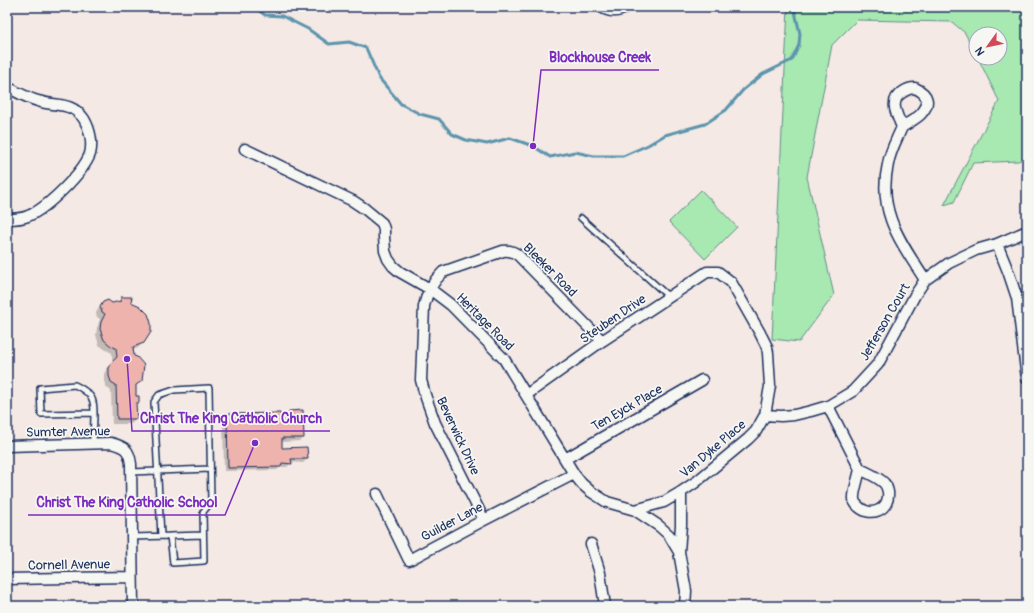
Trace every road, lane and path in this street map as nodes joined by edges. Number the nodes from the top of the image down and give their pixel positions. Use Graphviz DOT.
graph roads {
  1 [pos="601,7"];
  2 [pos="626,7"];
  3 [pos="7,87"];
  4 [pos="902,127"];
  5 [pos="245,149"];
  6 [pos="581,218"];
  7 [pos="7,219"];
  8 [pos="1027,231"];
  9 [pos="997,244"];
  10 [pos="718,272"];
  11 [pos="925,280"];
  12 [pos="430,289"];
  13 [pos="670,297"];
  14 [pos="602,342"];
  15 [pos="1027,378"];
  16 [pos="702,380"];
  17 [pos="526,394"];
  18 [pos="828,406"];
  19 [pos="94,413"];
  20 [pos="765,416"];
  21 [pos="93,443"];
  22 [pos="7,446"];
  23 [pos="565,459"];
  24 [pos="210,468"];
  25 [pos="860,469"];
  26 [pos="158,470"];
  27 [pos="131,472"];
  28 [pos="574,474"];
  29 [pos="681,492"];
  30 [pos="377,494"];
  31 [pos="635,510"];
  32 [pos="484,520"];
  33 [pos="203,535"];
  34 [pos="161,536"];
  35 [pos="170,536"];
  36 [pos="132,537"];
  37 [pos="591,544"];
  38 [pos="679,552"];
  39 [pos="132,577"];
  40 [pos="7,579"];
  41 [pos="133,606"];
  42 [pos="605,606"];
  43 [pos="685,606"];
  1 -- 2 [label="street"];
  3 -- 7 [label="street"];
  4 -- 11 [label="street"];
  5 -- 12 [label="street, Heritage Road"];
  6 -- 13 [label="lane"];
  8 -- 9 [label="street, Jefferson Court"];
  9 -- 11 [label="street, Jefferson Court"];
  9 -- 15 [label="street"];
  10 -- 13 [label="street, Steuben Drive"];
  10 -- 20 [label="street, Van Dyke Place"];
  11 -- 18 [label="street, Jefferson Court"];
  12 -- 14 [label="street, Bleeker Road"];
  12 -- 17 [label="street, Heritage Road"];
  12 -- 32 [label="street, Beverwick Drive"];
  13 -- 14 [label="street, Steuben Drive"];
  14 -- 17 [label="street, Steuben Drive"];
  16 -- 23 [label="street, Ten Eyck Place"];
  17 -- 23 [label="street, Heritage Road"];
  18 -- 20 [label="street, Jefferson Court"];
  18 -- 25 [label="street"];
  19 -- 19 [label="lane"];
  19 -- 21 [label="lane"];
  20 -- 29 [label="street, Van Dyke Place"];
  21 -- 22 [label="street, Sumter Avenue"];
  21 -- 27 [label="street, Sumter Avenue"];
  23 -- 28 [label="street, Heritage Road"];
  24 -- 26 [label="lane"];
  24 -- 26 [label="lane"];
  24 -- 33 [label="lane"];
  26 -- 27 [label="lane"];
  26 -- 34 [label="lane"];
  27 -- 36 [label="street"];
  28 -- 31 [label="street, Heritage Road"];
  28 -- 32 [label="street, Guilder Lane"];
  29 -- 31 [label="street, Van Dyke Place"];
  29 -- 38 [label="street, Heritage Road"];
  30 -- 32 [label="street, Guilder Lane"];
  31 -- 38 [label="street, Heritage Road"];
  33 -- 35 [label="lane"];
  33 -- 35 [label="lane"];
  34 -- 35 [label="lane"];
  34 -- 36 [label="lane"];
  36 -- 39 [label="street"];
  37 -- 42 [label="street"];
  38 -- 43 [label="street, Heritage Road"];
  39 -- 40 [label="street, Cornell Avenue"];
  39 -- 41 [label="street"];
}
